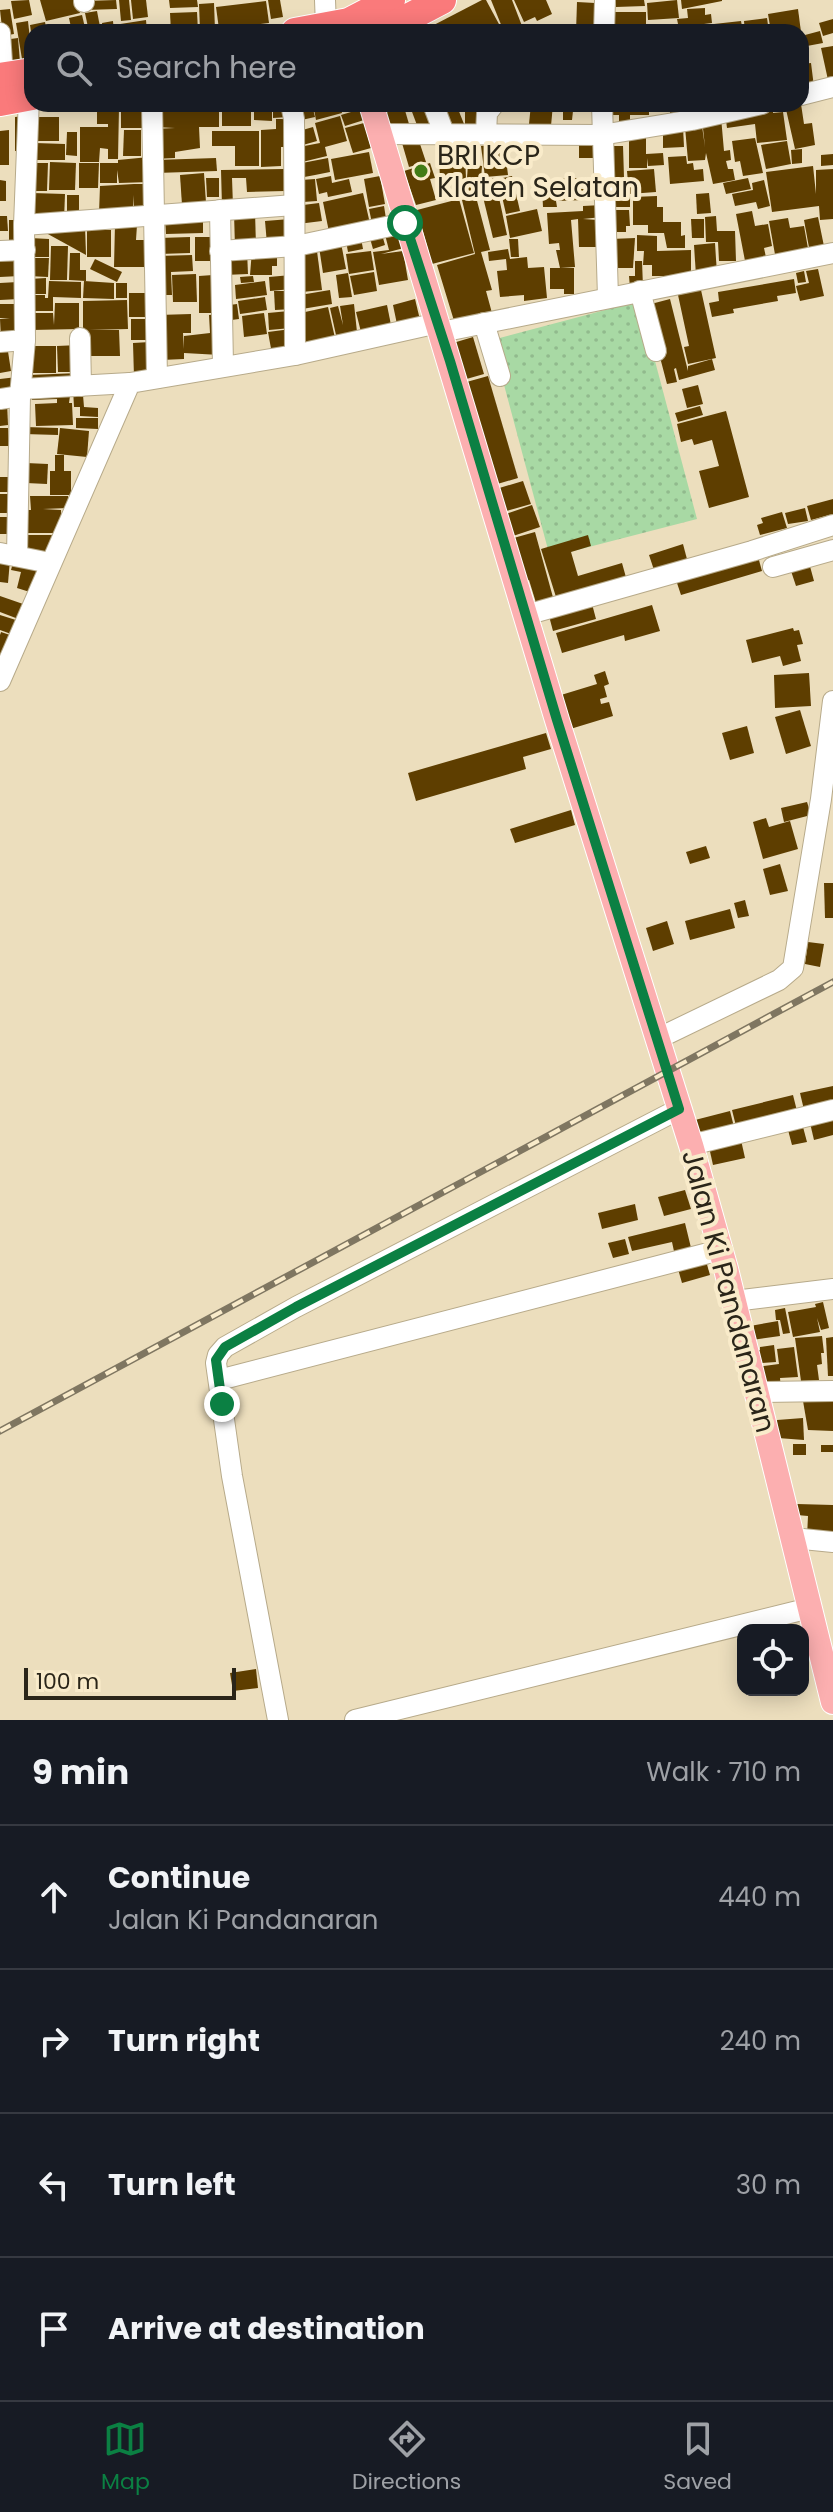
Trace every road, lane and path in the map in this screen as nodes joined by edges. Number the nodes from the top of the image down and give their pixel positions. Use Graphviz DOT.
graph roads {
  1 [pos="442,0"];
  2 [pos="605,0"];
  3 [pos="338,20"];
  4 [pos="395,21"];
  5 [pos="604,24"];
  6 [pos="0,33"];
  7 [pos="1,85"];
  8 [pos="24,87"];
  9 [pos="833,87"];
  10 [pos="809,93"];
  11 [pos="30,112"];
  12 [pos="152,112"];
  13 [pos="293,112"];
  14 [pos="373,112"];
  15 [pos="436,112"];
  16 [pos="488,112"];
  17 [pos="602,112"];
  18 [pos="727,112"];
  19 [pos="444,133"];
  20 [pos="380,134"];
  21 [pos="486,134"];
  22 [pos="601,135"];
  23 [pos="294,205"];
  24 [pos="220,210"];
  25 [pos="155,215"];
  26 [pos="405,223"];
  27 [pos="24,225"];
  28 [pos="296,246"];
  29 [pos="25,250"];
  30 [pos="0,251"];
  31 [pos="220,251"];
  32 [pos="833,253"];
  33 [pos="640,291"];
  34 [pos="608,297"];
  35 [pos="484,323"];
  36 [pos="439,328"];
  37 [pos="80,338"];
  38 [pos="25,340"];
  39 [pos="0,342"];
  40 [pos="656,351"];
  41 [pos="295,355"];
  42 [pos="223,365"];
  43 [pos="500,376"];
  44 [pos="157,378"];
  45 [pos="130,383"];
  46 [pos="81,386"];
  47 [pos="14,395"];
  48 [pos="833,525"];
  49 [pos="833,550"];
  50 [pos="8,554"];
  51 [pos="50,563"];
  52 [pos="773,567"];
  53 [pos="526,615"];
  54 [pos="1,678"];
  55 [pos="833,701"];
  56 [pos="825,821"];
  57 [pos="657,1039"];
  58 [pos="679,1109"];
  59 [pos="833,1110"];
  60 [pos="691,1145"];
  61 [pos="720,1250"];
  62 [pos="833,1289"];
  63 [pos="734,1301"];
  64 [pos="219,1380"];
  65 [pos="833,1391"];
  66 [pos="757,1392"];
  67 [pos="793,1538"];
  68 [pos="833,1542"];
  69 [pos="810,1608"];
  70 [pos="833,1702"];
  71 [pos="278,1720"];
  72 [pos="355,1720"];
  1 -- 4 [label="highway"];
  2 -- 5 [label="street"];
  3 -- 4 [label="highway"];
  6 -- 7 [label="street"];
  7 -- 8 [label="highway"];
  9 -- 10 [label="street"];
  11 -- 27 [label="street"];
  12 -- 25 [label="street"];
  13 -- 23 [label="street"];
  14 -- 20 [label="main road, Jalan Ki Pandanaran"];
  15 -- 19 [label="street"];
  16 -- 21 [label="street"];
  17 -- 22 [label="street"];
  18 -- 22 [label="street"];
  19 -- 20 [label="street"];
  19 -- 21 [label="street"];
  20 -- 26 [label="main road, Jalan Ki Pandanaran"];
  21 -- 22 [label="street"];
  22 -- 34 [label="street"];
  23 -- 24 [label="street"];
  23 -- 28 [label="street"];
  24 -- 25 [label="street"];
  24 -- 31 [label="street"];
  25 -- 27 [label="street"];
  25 -- 44 [label="street"];
  26 -- 28 [label="street"];
  26 -- 36 [label="main road, Jalan Ki Pandanaran"];
  27 -- 29 [label="street"];
  28 -- 31 [label="street"];
  28 -- 41 [label="street"];
  29 -- 30 [label="street"];
  29 -- 38 [label="street"];
  31 -- 42 [label="street"];
  32 -- 33 [label="street"];
  33 -- 34 [label="street"];
  33 -- 40 [label="street"];
  34 -- 35 [label="street"];
  35 -- 36 [label="street"];
  35 -- 43 [label="street"];
  36 -- 41 [label="street"];
  36 -- 53 [label="main road, Jalan Ki Pandanaran"];
  37 -- 46 [label="street"];
  38 -- 39 [label="street"];
  38 -- 47 [label="street"];
  41 -- 42 [label="street"];
  42 -- 44 [label="street"];
  44 -- 45 [label="street"];
  45 -- 46 [label="street"];
  45 -- 51 [label="street"];
  46 -- 47 [label="street"];
  47 -- 50 [label="street"];
  48 -- 53 [label="street"];
  49 -- 52 [label="street"];
  50 -- 51 [label="street"];
  51 -- 54 [label="street"];
  53 -- 57 [label="main road, Jalan Ki Pandanaran"];
  55 -- 56 [label="street"];
  56 -- 57 [label="street"];
  57 -- 58 [label="main road, Jalan Ki Pandanaran"];
  58 -- 60 [label="main road, Jalan Ki Pandanaran"];
  58 -- 64 [label="street"];
  59 -- 60 [label="street"];
  60 -- 61 [label="main road, Jalan Ki Pandanaran"];
  61 -- 63 [label="main road, Jalan Ki Pandanaran"];
  61 -- 64 [label="street"];
  62 -- 63 [label="street"];
  63 -- 66 [label="main road, Jalan Ki Pandanaran"];
  64 -- 71 [label="street"];
  65 -- 66 [label="street"];
  66 -- 67 [label="main road, Jalan Ki Pandanaran"];
  67 -- 68 [label="street"];
  67 -- 69 [label="main road, Jalan Ki Pandanaran"];
  69 -- 70 [label="main road, Jalan Ki Pandanaran"];
  69 -- 72 [label="street"];
}
